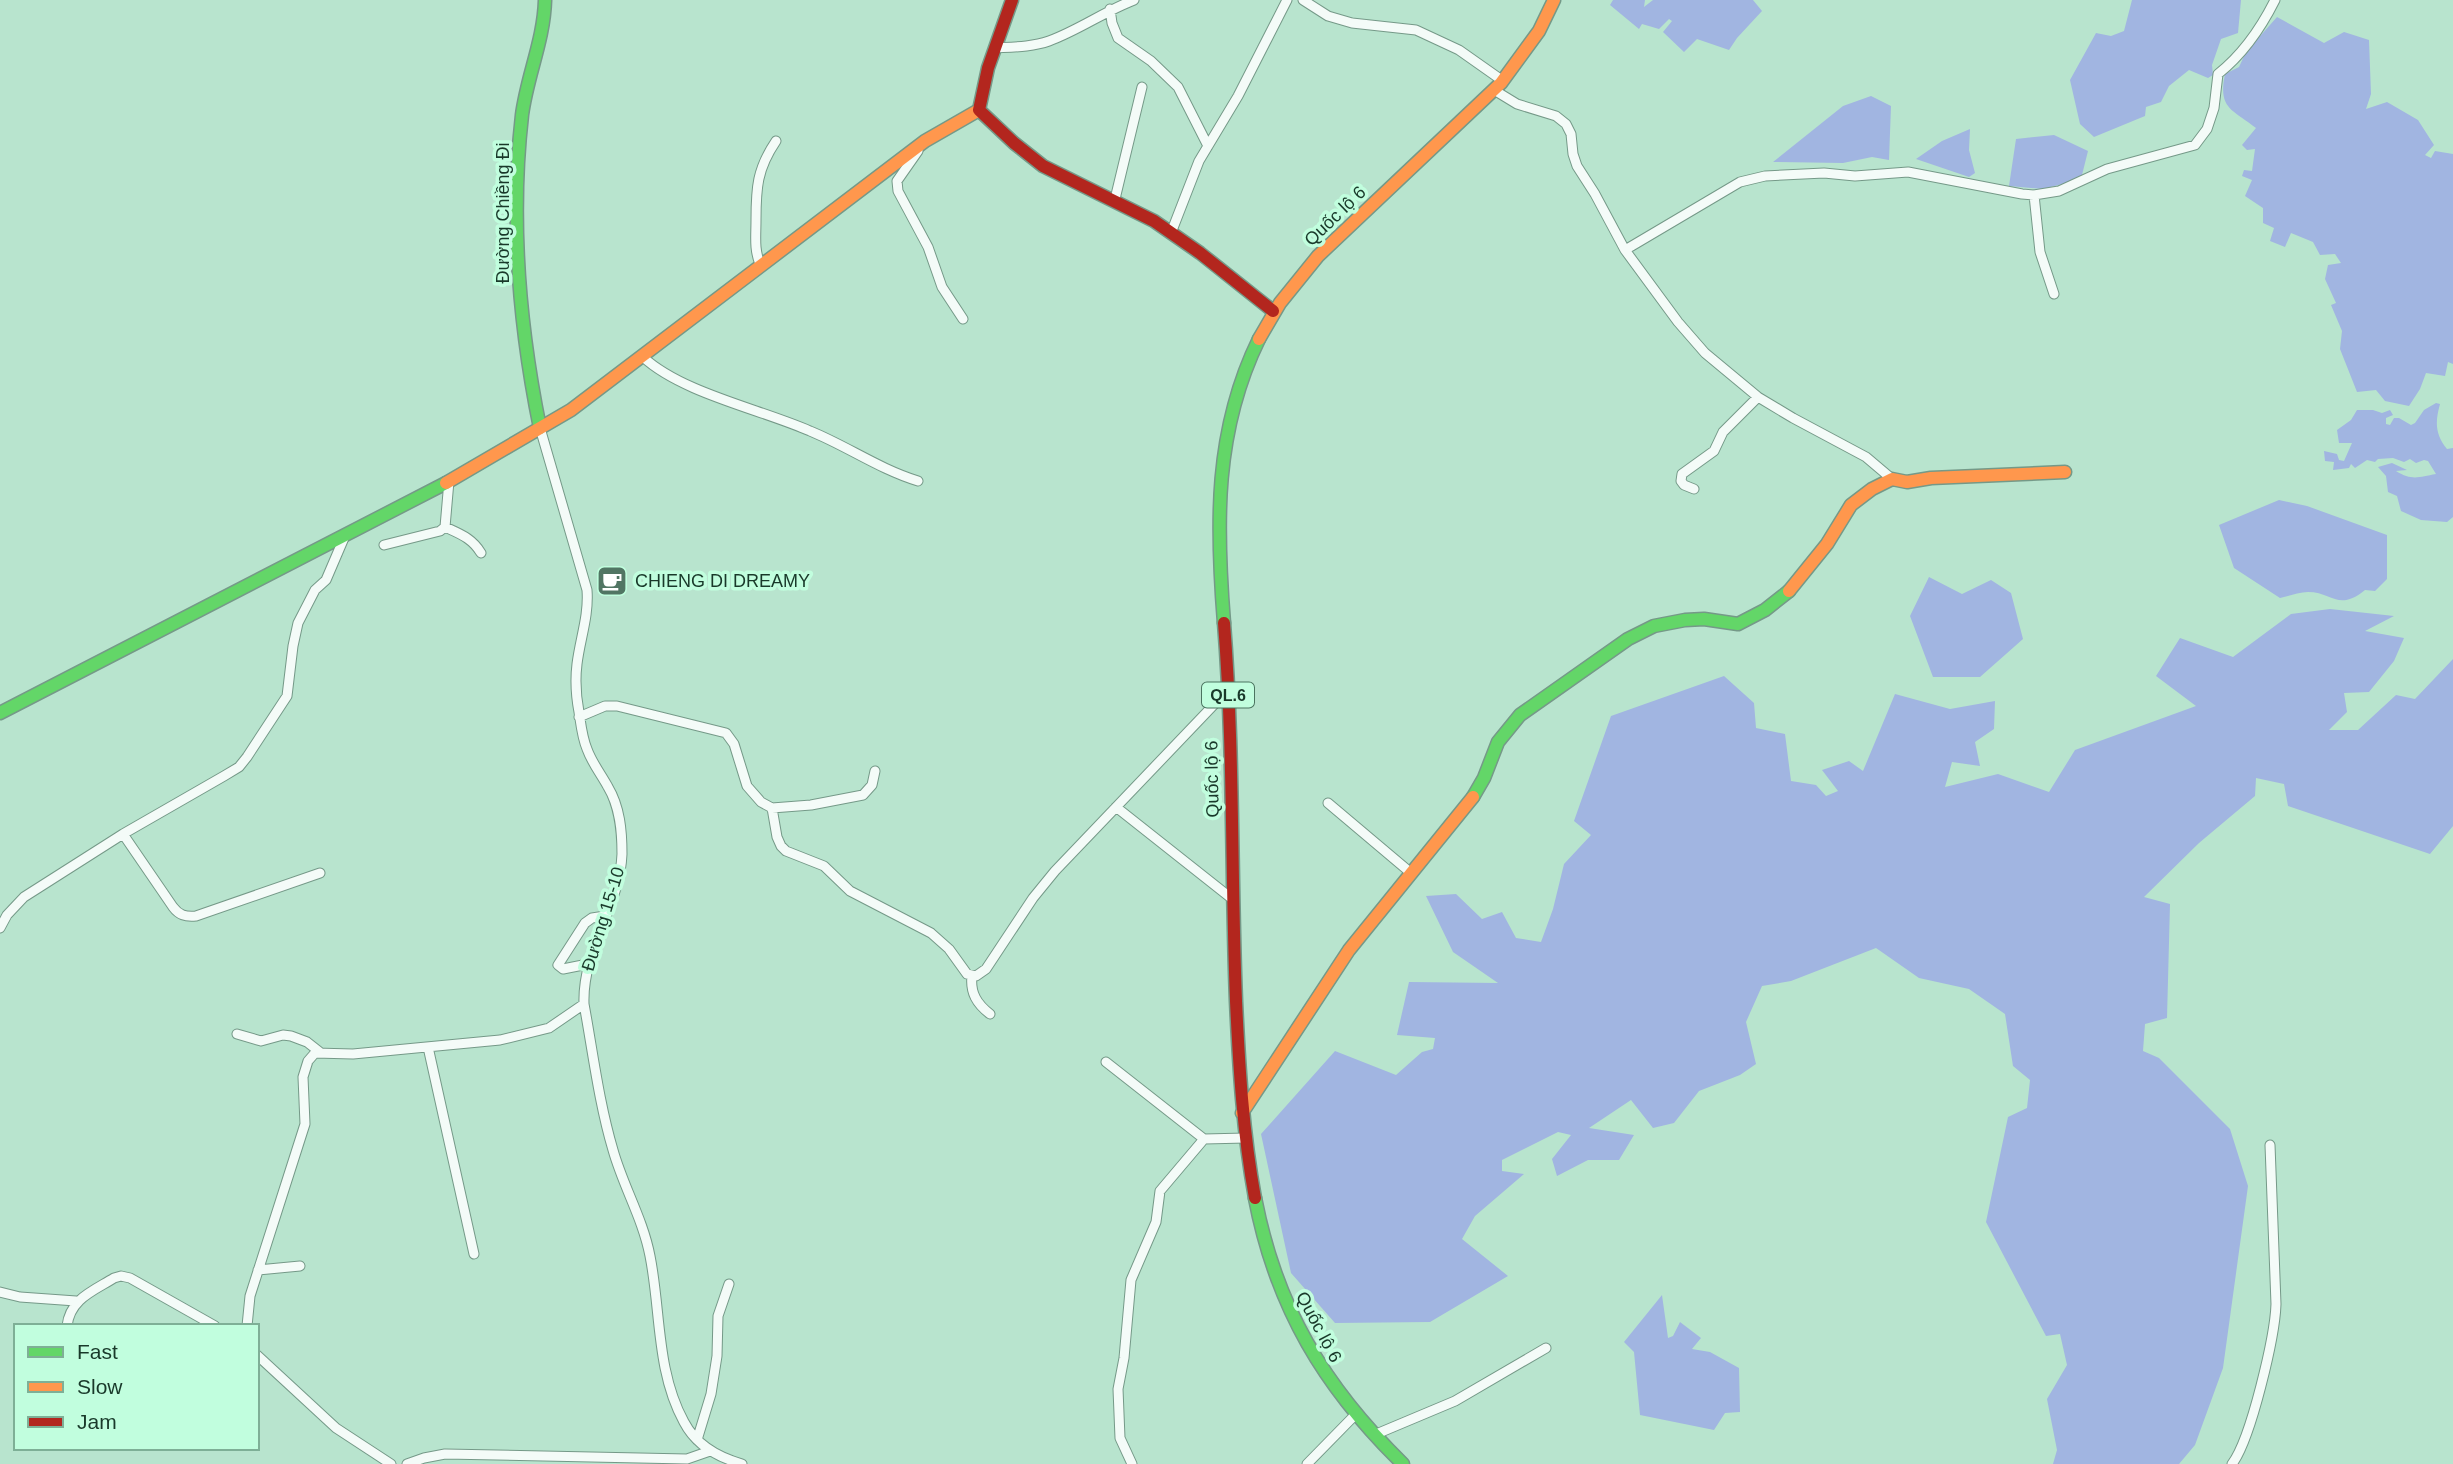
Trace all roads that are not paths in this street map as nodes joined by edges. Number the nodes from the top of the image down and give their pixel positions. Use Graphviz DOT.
graph roads {
  1 [pos="545,0"];
  2 [pos="1012,0"];
  3 [pos="1134,0"];
  4 [pos="1287,0"];
  5 [pos="1303,0"];
  6 [pos="1554,0"];
  7 [pos="2275,0"];
  8 [pos="1110,9"];
  9 [pos="995,48"];
  10 [pos="1498,85"];
  11 [pos="1142,87"];
  12 [pos="979,110"];
  13 [pos="776,141"];
  14 [pos="925,141"];
  15 [pos="1208,146"];
  16 [pos="2034,195"];
  17 [pos="1115,199"];
  18 [pos="1171,233"];
  19 [pos="1625,250"];
  20 [pos="760,264"];
  21 [pos="2054,295"];
  22 [pos="1273,311"];
  23 [pos="963,319"];
  24 [pos="643,356"];
  25 [pos="1758,397"];
  26 [pos="540,428"];
  27 [pos="2065,472"];
  28 [pos="1892,479"];
  29 [pos="449,481"];
  30 [pos="918,481"];
  31 [pos="1694,489"];
  32 [pos="445,527"];
  33 [pos="344,538"];
  34 [pos="384,545"];
  35 [pos="481,553"];
  36 [pos="1228,690"];
  37 [pos="0,713"];
  38 [pos="579,717"];
  39 [pos="874,771"];
  40 [pos="1328,803"];
  41 [pos="1116,807"];
  42 [pos="772,808"];
  43 [pos="123,834"];
  44 [pos="320,873"];
  45 [pos="1411,873"];
  46 [pos="1231,898"];
  47 [pos="605,916"];
  48 [pos="0,928"];
  49 [pos="588,964"];
  50 [pos="972,976"];
  51 [pos="584,1004"];
  52 [pos="990,1014"];
  53 [pos="237,1034"];
  54 [pos="428,1047"];
  55 [pos="321,1053"];
  56 [pos="1107,1062"];
  57 [pos="1242,1113"];
  58 [pos="1246,1138"];
  59 [pos="1204,1139"];
  60 [pos="2270,1146"];
  61 [pos="474,1254"];
  62 [pos="300,1266"];
  63 [pos="258,1270"];
  64 [pos="729,1284"];
  65 [pos="0,1292"];
  66 [pos="76,1301"];
  67 [pos="67,1324"];
  68 [pos="211,1324"];
  69 [pos="247,1324"];
  70 [pos="1546,1348"];
  71 [pos="259,1358"];
  72 [pos="1356,1414"];
  73 [pos="1374,1435"];
  74 [pos="697,1440"];
  75 [pos="710,1451"];
  76 [pos="391,1464"];
  77 [pos="407,1464"];
  78 [pos="742,1464"];
  79 [pos="1132,1464"];
  80 [pos="1307,1464"];
  81 [pos="1403,1464"];
  82 [pos="2232,1464"];
  1 -- 26 [label="main road, Đường Chiềng Đi"];
  2 -- 9 [label="main road"];
  3 -- 8 [label="street"];
  4 -- 15 [label="street"];
  5 -- 10 [label="street"];
  6 -- 10 [label="main road, Quốc lộ 6 / QL.6"];
  7 -- 16 [label="street"];
  8 -- 9 [label="street"];
  8 -- 15 [label="street"];
  9 -- 12 [label="main road"];
  10 -- 19 [label="street"];
  10 -- 22 [label="main road, Quốc lộ 6 / QL.6"];
  11 -- 17 [label="street"];
  12 -- 14 [label="main road"];
  12 -- 17 [label="main road"];
  13 -- 20 [label="street"];
  14 -- 20 [label="main road"];
  14 -- 23 [label="street"];
  15 -- 18 [label="street"];
  16 -- 19 [label="street"];
  16 -- 21 [label="street"];
  17 -- 18 [label="main road"];
  18 -- 22 [label="main road"];
  19 -- 25 [label="street"];
  20 -- 24 [label="main road"];
  22 -- 36 [label="main road, Quốc lộ 6 / QL.6"];
  24 -- 26 [label="main road"];
  24 -- 30 [label="street"];
  25 -- 28 [label="street"];
  25 -- 31 [label="street"];
  26 -- 29 [label="main road"];
  26 -- 38 [label="street, Đường 15-10"];
  27 -- 28 [label="main road"];
  28 -- 45 [label="main road"];
  29 -- 32 [label="street"];
  29 -- 33 [label="main road"];
  32 -- 34 [label="street"];
  32 -- 35 [label="street"];
  33 -- 37 [label="main road"];
  33 -- 43 [label="street"];
  36 -- 41 [label="street"];
  36 -- 46 [label="main road, Quốc lộ 6 / QL.6"];
  38 -- 42 [label="street"];
  38 -- 47 [label="street, Đường 15-10"];
  39 -- 42 [label="street"];
  40 -- 45 [label="street"];
  41 -- 46 [label="street"];
  41 -- 50 [label="street"];
  42 -- 50 [label="street"];
  43 -- 44 [label="street"];
  43 -- 48 [label="street"];
  45 -- 57 [label="main road"];
  46 -- 57 [label="main road, Quốc lộ 6 / QL.6"];
  47 -- 49 [label="street, Đường 15-10"];
  47 -- 49 [label="street"];
  49 -- 51 [label="street, Đường 15-10"];
  50 -- 52 [label="street"];
  51 -- 54 [label="street"];
  51 -- 74 [label="street, Đường 15-10"];
  53 -- 55 [label="street"];
  54 -- 55 [label="street"];
  54 -- 61 [label="street"];
  55 -- 63 [label="street"];
  56 -- 59 [label="street"];
  57 -- 58 [label="main road, Quốc lộ 6 / QL.6"];
  58 -- 59 [label="street"];
  58 -- 72 [label="main road, Quốc lộ 6 / QL.6"];
  59 -- 79 [label="street"];
  60 -- 82 [label="street"];
  62 -- 63 [label="street"];
  63 -- 69 [label="street"];
  64 -- 74 [label="street"];
  65 -- 66 [label="street"];
  66 -- 67 [label="street"];
  66 -- 68 [label="street"];
  70 -- 73 [label="street"];
  71 -- 76 [label="street"];
  72 -- 73 [label="main road, Quốc lộ 6 / QL.6"];
  72 -- 80 [label="street"];
  73 -- 81 [label="main road, Quốc lộ 6 / QL.6"];
  74 -- 75 [label="street, Đường 15-10"];
  75 -- 77 [label="street"];
  75 -- 78 [label="street, Đường 15-10"];
}
